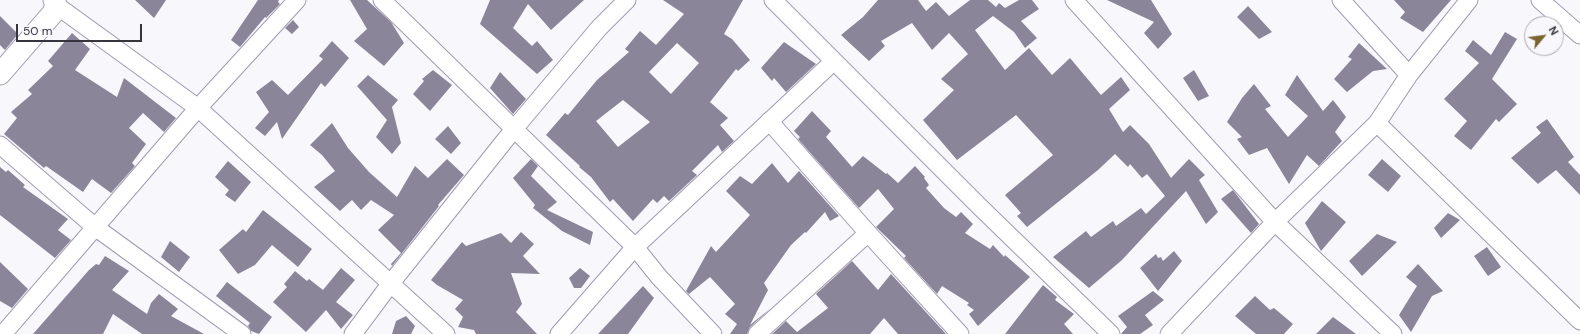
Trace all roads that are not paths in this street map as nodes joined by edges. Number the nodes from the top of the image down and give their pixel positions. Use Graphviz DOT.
graph roads {
  1 [pos="298,0"];
  2 [pos="382,0"];
  3 [pos="627,0"];
  4 [pos="773,0"];
  5 [pos="1074,0"];
  6 [pos="1341,0"];
  7 [pos="1470,0"];
  8 [pos="1540,0"];
  9 [pos="55,2"];
  10 [pos="1580,35"];
  11 [pos="834,61"];
  12 [pos="0,74"];
  13 [pos="1409,75"];
  14 [pos="198,108"];
  15 [pos="769,121"];
  16 [pos="1377,123"];
  17 [pos="514,129"];
  18 [pos="0,145"];
  19 [pos="1275,222"];
  20 [pos="95,226"];
  21 [pos="868,234"];
  22 [pos="635,247"];
  23 [pos="391,283"];
  24 [pos="1580,321"];
  25 [pos="5,331"];
  26 [pos="242,334"];
  27 [pos="353,334"];
  28 [pos="446,334"];
  29 [pos="559,334"];
  30 [pos="713,334"];
  31 [pos="758,334"];
  32 [pos="960,334"];
  33 [pos="1111,334"];
  34 [pos="1169,334"];
  35 [pos="1393,334"];
  1 -- 14 [label="street"];
  2 -- 17 [label="street"];
  3 -- 17 [label="street"];
  4 -- 11 [label="street"];
  5 -- 19 [label="street"];
  6 -- 13 [label="street"];
  7 -- 13 [label="street"];
  8 -- 10 [label="street"];
  9 -- 12 [label="street"];
  9 -- 14 [label="street"];
  11 -- 15 [label="street"];
  11 -- 33 [label="street"];
  13 -- 16 [label="street"];
  14 -- 20 [label="street"];
  14 -- 23 [label="street"];
  15 -- 21 [label="street"];
  15 -- 22 [label="street"];
  16 -- 19 [label="street"];
  16 -- 24 [label="street"];
  17 -- 22 [label="street"];
  17 -- 23 [label="street"];
  18 -- 20 [label="street"];
  19 -- 34 [label="street"];
  19 -- 35 [label="street"];
  20 -- 25 [label="street"];
  20 -- 26 [label="street"];
  21 -- 31 [label="street"];
  21 -- 32 [label="street"];
  22 -- 29 [label="street"];
  22 -- 30 [label="street"];
  23 -- 27 [label="street"];
  23 -- 28 [label="street"];
}
